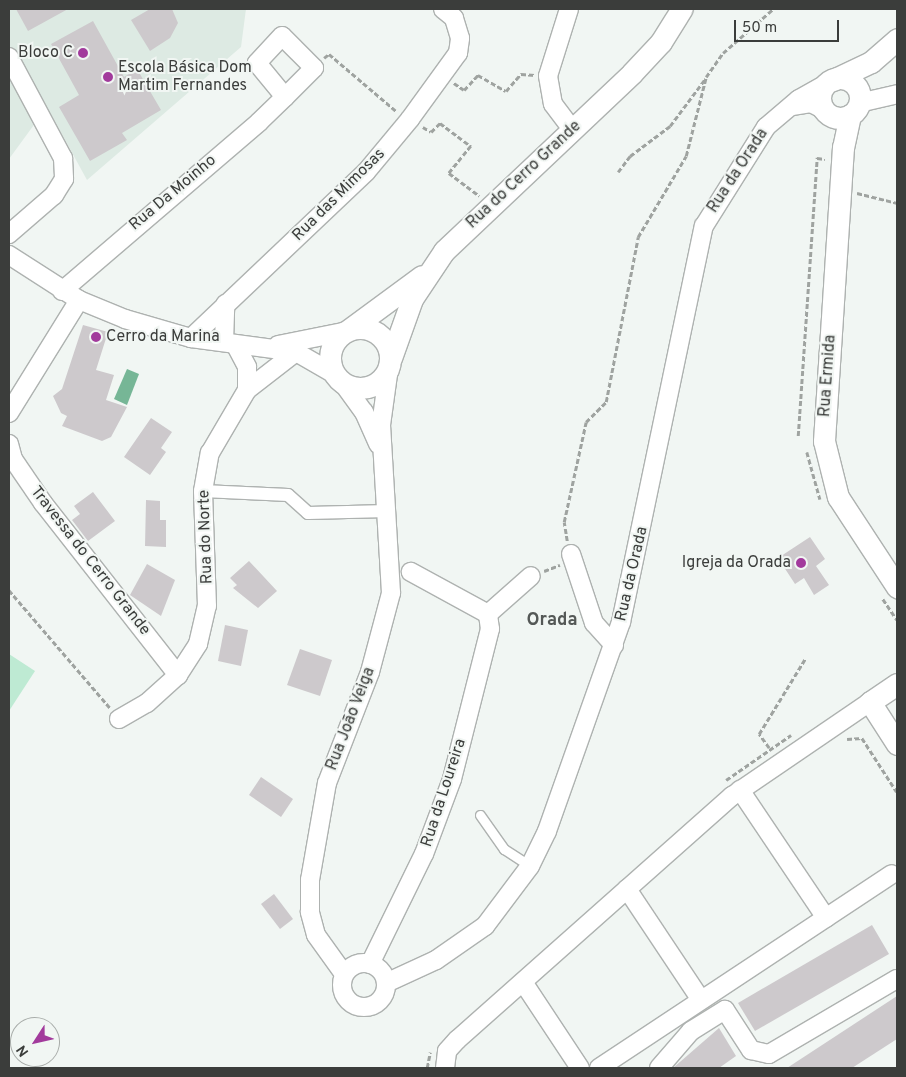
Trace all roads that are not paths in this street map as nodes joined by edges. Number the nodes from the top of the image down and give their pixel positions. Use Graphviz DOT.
graph roads {
  1 [pos="444,9"];
  2 [pos="569,9"];
  3 [pos="682,9"];
  4 [pos="897,39"];
  5 [pos="9,58"];
  6 [pos="871,62"];
  7 [pos="829,82"];
  8 [pos="285,97"];
  9 [pos="892,97"];
  10 [pos="856,103"];
  11 [pos="787,109"];
  12 [pos="825,111"];
  13 [pos="572,129"];
  14 [pos="838,153"];
  15 [pos="9,234"];
  16 [pos="9,255"];
  17 [pos="426,273"];
  18 [pos="62,291"];
  19 [pos="78,300"];
  20 [pos="225,304"];
  21 [pos="346,331"];
  22 [pos="191,338"];
  23 [pos="230,343"];
  24 [pos="266,346"];
  25 [pos="296,352"];
  26 [pos="390,362"];
  27 [pos="339,379"];
  28 [pos="247,390"];
  29 [pos="9,413"];
  30 [pos="9,444"];
  31 [pos="382,453"];
  32 [pos="203,491"];
  33 [pos="388,511"];
  34 [pos="572,557"];
  35 [pos="411,572"];
  36 [pos="531,576"];
  37 [pos="897,587"];
  38 [pos="488,614"];
  39 [pos="614,645"];
  40 [pos="178,675"];
  41 [pos="897,684"];
  42 [pos="870,702"];
  43 [pos="119,719"];
  44 [pos="897,744"];
  45 [pos="740,790"];
  46 [pos="480,815"];
  47 [pos="530,866"];
  48 [pos="892,874"];
  49 [pos="627,889"];
  50 [pos="826,918"];
  51 [pos="370,964"];
  52 [pos="344,974"];
  53 [pos="897,979"];
  54 [pos="523,982"];
  55 [pos="386,983"];
  56 [pos="701,1000"];
  57 [pos="445,1068"];
  58 [pos="580,1068"];
  59 [pos="599,1068"];
  60 [pos="658,1068"];
  1 -- 20 [label="street, Rua das Mimosas"];
  2 -- 13 [label="street"];
  3 -- 13 [label="street, Rua do Cerro Grande"];
  4 -- 6 [label="street"];
  5 -- 15 [label="street"];
  6 -- 7 [label="street"];
  6 -- 10 [label="street"];
  7 -- 10 [label="street"];
  7 -- 11 [label="street, Rua da Orada"];
  7 -- 12 [label="street"];
  8 -- 8 [label="street, Rua Da Moinho"];
  8 -- 18 [label="street, Rua Da Moinho"];
  9 -- 10 [label="street"];
  10 -- 12 [label="street"];
  10 -- 14 [label="street, Rua Ermida"];
  11 -- 12 [label="street"];
  11 -- 39 [label="street, Rua da Orada"];
  12 -- 14 [label="street"];
  13 -- 17 [label="street, Rua do Cerro Grande"];
  14 -- 37 [label="street, Rua Ermida"];
  16 -- 18 [label="street"];
  17 -- 21 [label="street"];
  17 -- 26 [label="street, Rua do Cerro Grande"];
  18 -- 19 [label="street"];
  19 -- 22 [label="street"];
  19 -- 29 [label="street"];
  20 -- 22 [label="street, Rua das Mimosas"];
  20 -- 23 [label="street"];
  21 -- 24 [label="street"];
  21 -- 26 [label="street"];
  21 -- 27 [label="street"];
  22 -- 23 [label="street"];
  23 -- 24 [label="street"];
  23 -- 28 [label="street"];
  24 -- 25 [label="street"];
  25 -- 27 [label="street"];
  25 -- 28 [label="street, Rua do Norte"];
  26 -- 27 [label="street"];
  26 -- 31 [label="street"];
  27 -- 31 [label="street"];
  28 -- 32 [label="street, Rua do Norte"];
  30 -- 40 [label="street, Travessa do Cerro Grande"];
  31 -- 33 [label="street, Rua João Veiga"];
  32 -- 33 [label="street"];
  32 -- 40 [label="street, Rua do Norte"];
  33 -- 52 [label="street, Rua João Veiga"];
  34 -- 39 [label="street"];
  35 -- 38 [label="street"];
  36 -- 38 [label="street"];
  38 -- 51 [label="street, Rua da Loureira"];
  39 -- 47 [label="street, Rua da Orada"];
  40 -- 43 [label="street, Rua do Norte"];
  41 -- 42 [label="street"];
  42 -- 44 [label="street"];
  42 -- 45 [label="street"];
  45 -- 49 [label="street"];
  45 -- 50 [label="street"];
  46 -- 47 [label="lane"];
  47 -- 55 [label="street, Rua da Orada"];
  48 -- 50 [label="street"];
  49 -- 54 [label="street"];
  49 -- 56 [label="street"];
  50 -- 56 [label="street"];
  51 -- 52 [label="street"];
  51 -- 55 [label="street"];
  52 -- 55 [label="street"];
  53 -- 60 [label="street"];
  54 -- 57 [label="street"];
  54 -- 58 [label="street"];
  56 -- 59 [label="street"];
}
